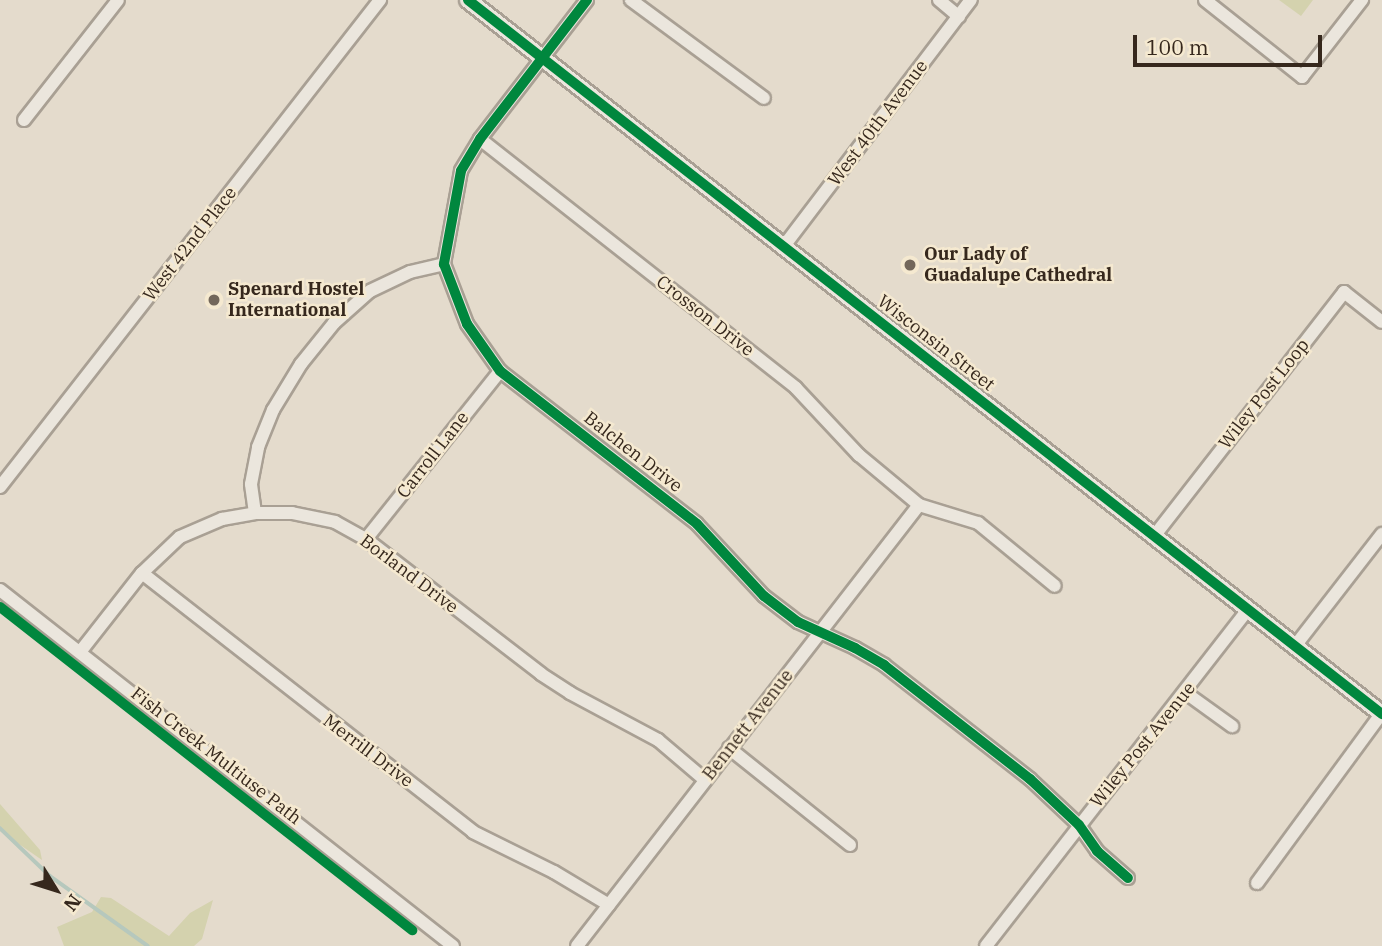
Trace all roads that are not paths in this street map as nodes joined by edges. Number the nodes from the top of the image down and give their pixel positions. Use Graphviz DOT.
graph roads {
  1 [pos="118,0"];
  2 [pos="380,0"];
  3 [pos="468,0"];
  4 [pos="587,0"];
  5 [pos="631,0"];
  6 [pos="939,0"];
  7 [pos="971,0"];
  8 [pos="1205,0"];
  9 [pos="1362,0"];
  10 [pos="958,17"];
  11 [pos="542,58"];
  12 [pos="764,98"];
  13 [pos="24,120"];
  14 [pos="480,139"];
  15 [pos="784,247"];
  16 [pos="444,264"];
  17 [pos="1382,322"];
  18 [pos="500,371"];
  19 [pos="0,487"];
  20 [pos="919,505"];
  21 [pos="255,513"];
  22 [pos="1382,534"];
  23 [pos="1155,535"];
  24 [pos="366,540"];
  25 [pos="142,573"];
  26 [pos="1055,586"];
  27 [pos="0,590"];
  28 [pos="1248,610"];
  29 [pos="819,634"];
  30 [pos="1295,646"];
  31 [pos="79,652"];
  32 [pos="1186,693"];
  33 [pos="1382,713"];
  34 [pos="1232,726"];
  35 [pos="729,748"];
  36 [pos="705,779"];
  37 [pos="1079,824"];
  38 [pos="850,845"];
  39 [pos="1128,878"];
  40 [pos="1257,883"];
  41 [pos="609,905"];
  42 [pos="453,946"];
  43 [pos="577,946"];
  44 [pos="986,946"];
  1 -- 13 [label="street"];
  2 -- 19 [label="street, West 42nd Place"];
  3 -- 11 [label="street, Wisconsin Street"];
  4 -- 11 [label="street"];
  5 -- 12 [label="street"];
  6 -- 10 [label="street"];
  7 -- 10 [label="street, West 40th Avenue"];
  8 -- 9 [label="street"];
  10 -- 15 [label="street, West 40th Avenue"];
  11 -- 14 [label="street"];
  11 -- 15 [label="street, Wisconsin Street"];
  14 -- 16 [label="street"];
  14 -- 20 [label="street, Crosson Drive"];
  15 -- 23 [label="street, Wisconsin Street"];
  16 -- 18 [label="street, Balchen Drive"];
  16 -- 21 [label="street"];
  17 -- 23 [label="street, Wiley Post Loop"];
  18 -- 24 [label="street, Carroll Lane"];
  18 -- 29 [label="street, Balchen Drive"];
  20 -- 26 [label="street"];
  20 -- 29 [label="street, Bennett Avenue"];
  21 -- 24 [label="street, Borland Drive"];
  21 -- 25 [label="street, Borland Drive"];
  22 -- 30 [label="street"];
  23 -- 28 [label="street, Wisconsin Street"];
  24 -- 36 [label="street, Borland Drive"];
  25 -- 31 [label="street, Borland Drive"];
  25 -- 41 [label="street, Merrill Drive"];
  27 -- 31 [label="street"];
  28 -- 30 [label="street, Wisconsin Street"];
  28 -- 32 [label="street, Wiley Post Avenue"];
  29 -- 35 [label="street, Bennett Avenue"];
  29 -- 37 [label="street, Balchen Drive"];
  30 -- 33 [label="street, Wisconsin Street"];
  31 -- 42 [label="street"];
  32 -- 34 [label="street"];
  32 -- 37 [label="street, Wiley Post Avenue"];
  33 -- 40 [label="street"];
  35 -- 36 [label="street, Bennett Avenue"];
  35 -- 38 [label="street"];
  36 -- 41 [label="street, Bennett Avenue"];
  37 -- 39 [label="street, Balchen Drive"];
  37 -- 44 [label="street, Wiley Post Avenue"];
  41 -- 43 [label="street, Bennett Avenue"];
}
